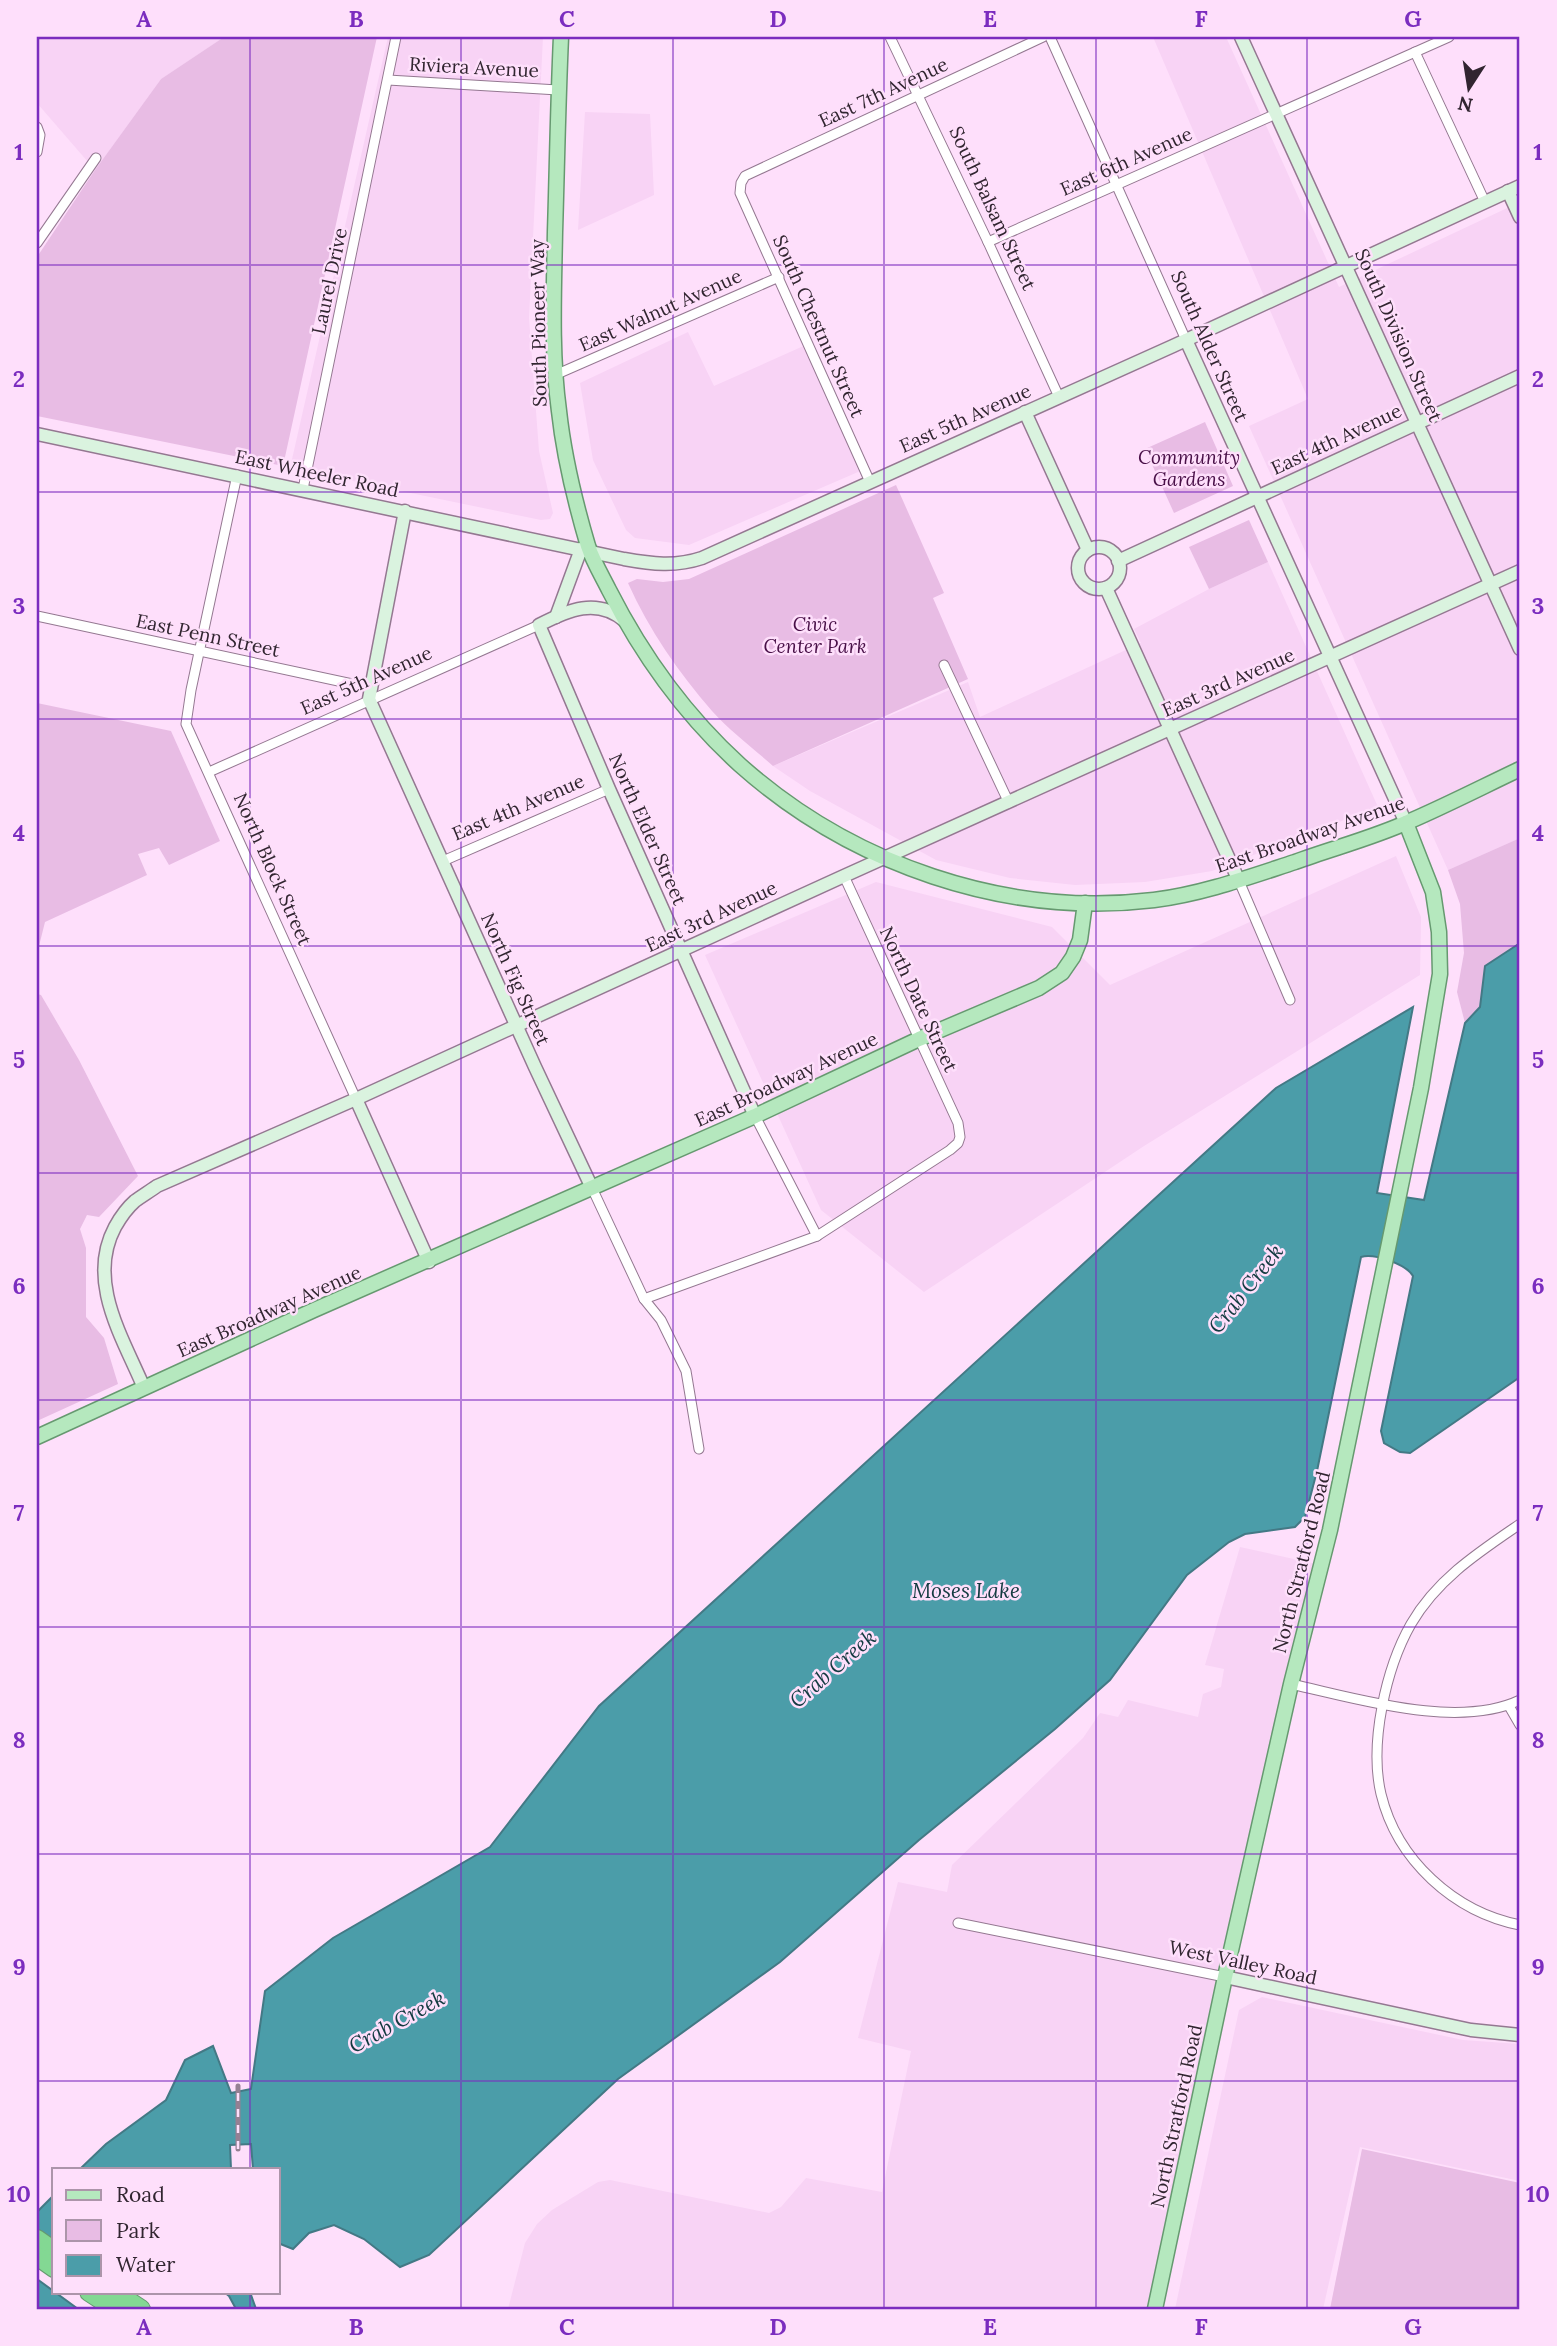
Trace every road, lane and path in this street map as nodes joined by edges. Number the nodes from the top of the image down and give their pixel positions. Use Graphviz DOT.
graph roads {
  1 [pos="397,37"];
  2 [pos="561,37"];
  3 [pos="890,37"];
  4 [pos="1043,37"];
  5 [pos="1050,37"];
  6 [pos="1241,37"];
  7 [pos="1449,37"];
  8 [pos="1415,52"];
  9 [pos="388,80"];
  10 [pos="558,90"];
  11 [pos="919,94"];
  12 [pos="1278,114"];
  13 [pos="37,127"];
  14 [pos="37,152"];
  15 [pos="96,158"];
  16 [pos="741,183"];
  17 [pos="1117,184"];
  18 [pos="1514,188"];
  19 [pos="1485,202"];
  20 [pos="1520,218"];
  21 [pos="988,242"];
  22 [pos="37,243"];
  23 [pos="1347,265"];
  24 [pos="779,277"];
  25 [pos="1186,340"];
  26 [pos="555,375"];
  27 [pos="1520,376"];
  28 [pos="1059,397"];
  29 [pos="1025,412"];
  30 [pos="1417,423"];
  31 [pos="37,435"];
  32 [pos="237,475"];
  33 [pos="870,482"];
  34 [pos="303,489"];
  35 [pos="1257,496"];
  36 [pos="405,511"];
  37 [pos="585,550"];
  38 [pos="1088,550"];
  39 [pos="1118,561"];
  40 [pos="1520,571"];
  41 [pos="1491,584"];
  42 [pos="1106,588"];
  43 [pos="37,616"];
  44 [pos="556,617"];
  45 [pos="626,621"];
  46 [pos="540,625"];
  47 [pos="1520,649"];
  48 [pos="199,651"];
  49 [pos="1330,657"];
  50 [pos="944,665"];
  51 [pos="370,693"];
  52 [pos="1169,729"];
  53 [pos="1520,769"];
  54 [pos="209,772"];
  55 [pos="609,789"];
  56 [pos="1009,803"];
  57 [pos="1406,823"];
  58 [pos="887,858"];
  59 [pos="443,861"];
  60 [pos="844,876"];
  61 [pos="1239,881"];
  62 [pos="1085,903"];
  63 [pos="681,951"];
  64 [pos="1290,1000"];
  65 [pos="516,1025"];
  66 [pos="919,1039"];
  67 [pos="356,1099"];
  68 [pos="755,1116"];
  69 [pos="592,1188"];
  70 [pos="817,1236"];
  71 [pos="429,1262"];
  72 [pos="644,1299"];
  73 [pos="144,1388"];
  74 [pos="37,1437"];
  75 [pos="699,1449"];
  76 [pos="1520,1524"];
  77 [pos="1291,1684"];
  78 [pos="1520,1700"];
  79 [pos="1383,1705"];
  80 [pos="1509,1706"];
  81 [pos="1520,1725"];
  82 [pos="958,1923"];
  83 [pos="1520,1925"];
  84 [pos="1225,1977"];
  85 [pos="1520,2035"];
  86 [pos="37,2239"];
  87 [pos="49,2260"];
  88 [pos="92,2294"];
  89 [pos="118,2294"];
  90 [pos="115,2309"];
  91 [pos="141,2309"];
  92 [pos="1155,2309"];
  1 -- 9 [label="street, Laurel Drive"];
  2 -- 10 [label="main road, South Pioneer Way"];
  3 -- 11 [label="street, South Balsam Street"];
  4 -- 11 [label="street, East 7th Avenue"];
  5 -- 17 [label="street, South Alder Street"];
  6 -- 12 [label="main road, South Division Street"];
  7 -- 8 [label="street, East 6th Avenue"];
  8 -- 12 [label="street, East 6th Avenue"];
  8 -- 19 [label="street"];
  9 -- 10 [label="street, Riviera Avenue"];
  9 -- 34 [label="street, Laurel Drive"];
  10 -- 26 [label="main road, South Pioneer Way"];
  11 -- 16 [label="street, East 7th Avenue"];
  11 -- 21 [label="street, South Balsam Street"];
  12 -- 17 [label="street, East 6th Avenue"];
  12 -- 23 [label="main road, South Division Street"];
  13 -- 14 [label="street"];
  15 -- 22 [label="street"];
  16 -- 24 [label="street, South Chestnut Street"];
  17 -- 21 [label="street, East 6th Avenue"];
  17 -- 25 [label="street, South Alder Street"];
  18 -- 19 [label="main road, East 5th Avenue"];
  18 -- 20 [label="main road"];
  19 -- 23 [label="main road, East 5th Avenue"];
  21 -- 28 [label="street, South Balsam Street"];
  23 -- 25 [label="main road, East 5th Avenue"];
  23 -- 30 [label="main road, South Division Street"];
  24 -- 26 [label="street, East Walnut Avenue"];
  24 -- 33 [label="street, South Chestnut Street"];
  25 -- 28 [label="main road, East 5th Avenue"];
  25 -- 35 [label="main road, South Alder Street"];
  26 -- 37 [label="main road, South Pioneer Way"];
  27 -- 30 [label="main road, East 4th Avenue"];
  28 -- 29 [label="main road, East 5th Avenue"];
  29 -- 33 [label="main road, East 5th Avenue"];
  29 -- 38 [label="main road"];
  30 -- 35 [label="main road, East 4th Avenue"];
  30 -- 41 [label="main road, South Division Street"];
  31 -- 32 [label="main road, East Wheeler Road"];
  32 -- 34 [label="main road, East Wheeler Road"];
  32 -- 48 [label="street, North Block Street"];
  33 -- 37 [label="main road, East 5th Avenue"];
  34 -- 36 [label="main road, East Wheeler Road"];
  35 -- 39 [label="main road, East 4th Avenue"];
  35 -- 49 [label="main road, South Alder Street"];
  36 -- 37 [label="main road, East Wheeler Road"];
  36 -- 51 [label="main road"];
  37 -- 44 [label="main road"];
  37 -- 45 [label="main road, South Pioneer Way"];
  38 -- 39 [label="main road"];
  38 -- 42 [label="main road"];
  39 -- 42 [label="main road"];
  40 -- 41 [label="main road, East 3rd Avenue"];
  41 -- 47 [label="main road, South Division Street"];
  41 -- 49 [label="main road, East 3rd Avenue"];
  42 -- 52 [label="main road"];
  43 -- 48 [label="street, East Penn Street"];
  44 -- 45 [label="main road"];
  44 -- 46 [label="main road"];
  45 -- 58 [label="main road, South Pioneer Way"];
  46 -- 51 [label="street, East 5th Avenue"];
  46 -- 55 [label="main road, North Elder Street"];
  48 -- 51 [label="street, East Penn Street"];
  48 -- 54 [label="street, North Block Street"];
  49 -- 52 [label="main road, East 3rd Avenue"];
  49 -- 57 [label="main road, South Alder Street"];
  50 -- 56 [label="street"];
  51 -- 54 [label="street, East 5th Avenue"];
  51 -- 59 [label="main road, North Fig Street"];
  52 -- 56 [label="main road, East 3rd Avenue"];
  52 -- 61 [label="main road"];
  53 -- 57 [label="main road, East Broadway Avenue"];
  54 -- 67 [label="street, North Block Street"];
  55 -- 59 [label="street, East 4th Avenue"];
  55 -- 63 [label="main road, North Elder Street"];
  56 -- 58 [label="main road, East 3rd Avenue"];
  57 -- 61 [label="main road, East Broadway Avenue"];
  57 -- 77 [label="main road, North Stratford Road"];
  58 -- 60 [label="main road, East 3rd Avenue"];
  58 -- 62 [label="main road, South Pioneer Way"];
  59 -- 65 [label="main road, North Fig Street"];
  60 -- 63 [label="main road, East 3rd Avenue"];
  60 -- 66 [label="street, North Date Street"];
  61 -- 62 [label="main road, East Broadway Avenue"];
  61 -- 64 [label="street"];
  62 -- 66 [label="main road, East Broadway Avenue"];
  63 -- 65 [label="main road, East 3rd Avenue"];
  63 -- 68 [label="main road, North Elder Street"];
  65 -- 67 [label="main road, East 3rd Avenue"];
  65 -- 69 [label="main road, North Fig Street"];
  66 -- 68 [label="main road, East Broadway Avenue"];
  66 -- 70 [label="street, North Date Street"];
  67 -- 71 [label="main road, North Block Street"];
  67 -- 73 [label="main road, East 3rd Avenue"];
  68 -- 69 [label="main road, East Broadway Avenue"];
  68 -- 70 [label="street, North Elder Street"];
  69 -- 71 [label="main road, East Broadway Avenue"];
  69 -- 72 [label="street, North Fig Street"];
  70 -- 72 [label="street"];
  71 -- 73 [label="main road, East Broadway Avenue"];
  72 -- 75 [label="street, North Fig Street"];
  73 -- 74 [label="main road, East Broadway Avenue"];
  76 -- 79 [label="street"];
  77 -- 79 [label="street"];
  77 -- 84 [label="main road, North Stratford Road"];
  78 -- 80 [label="street"];
  79 -- 80 [label="street"];
  79 -- 83 [label="street"];
  80 -- 81 [label="street"];
  82 -- 84 [label="street, West Valley Road"];
  84 -- 85 [label="main road, West Valley Road"];
  84 -- 92 [label="main road, North Stratford Road"];
  86 -- 87 [label="highway"];
  88 -- 90 [label="highway"];
  89 -- 91 [label="highway"];
}
